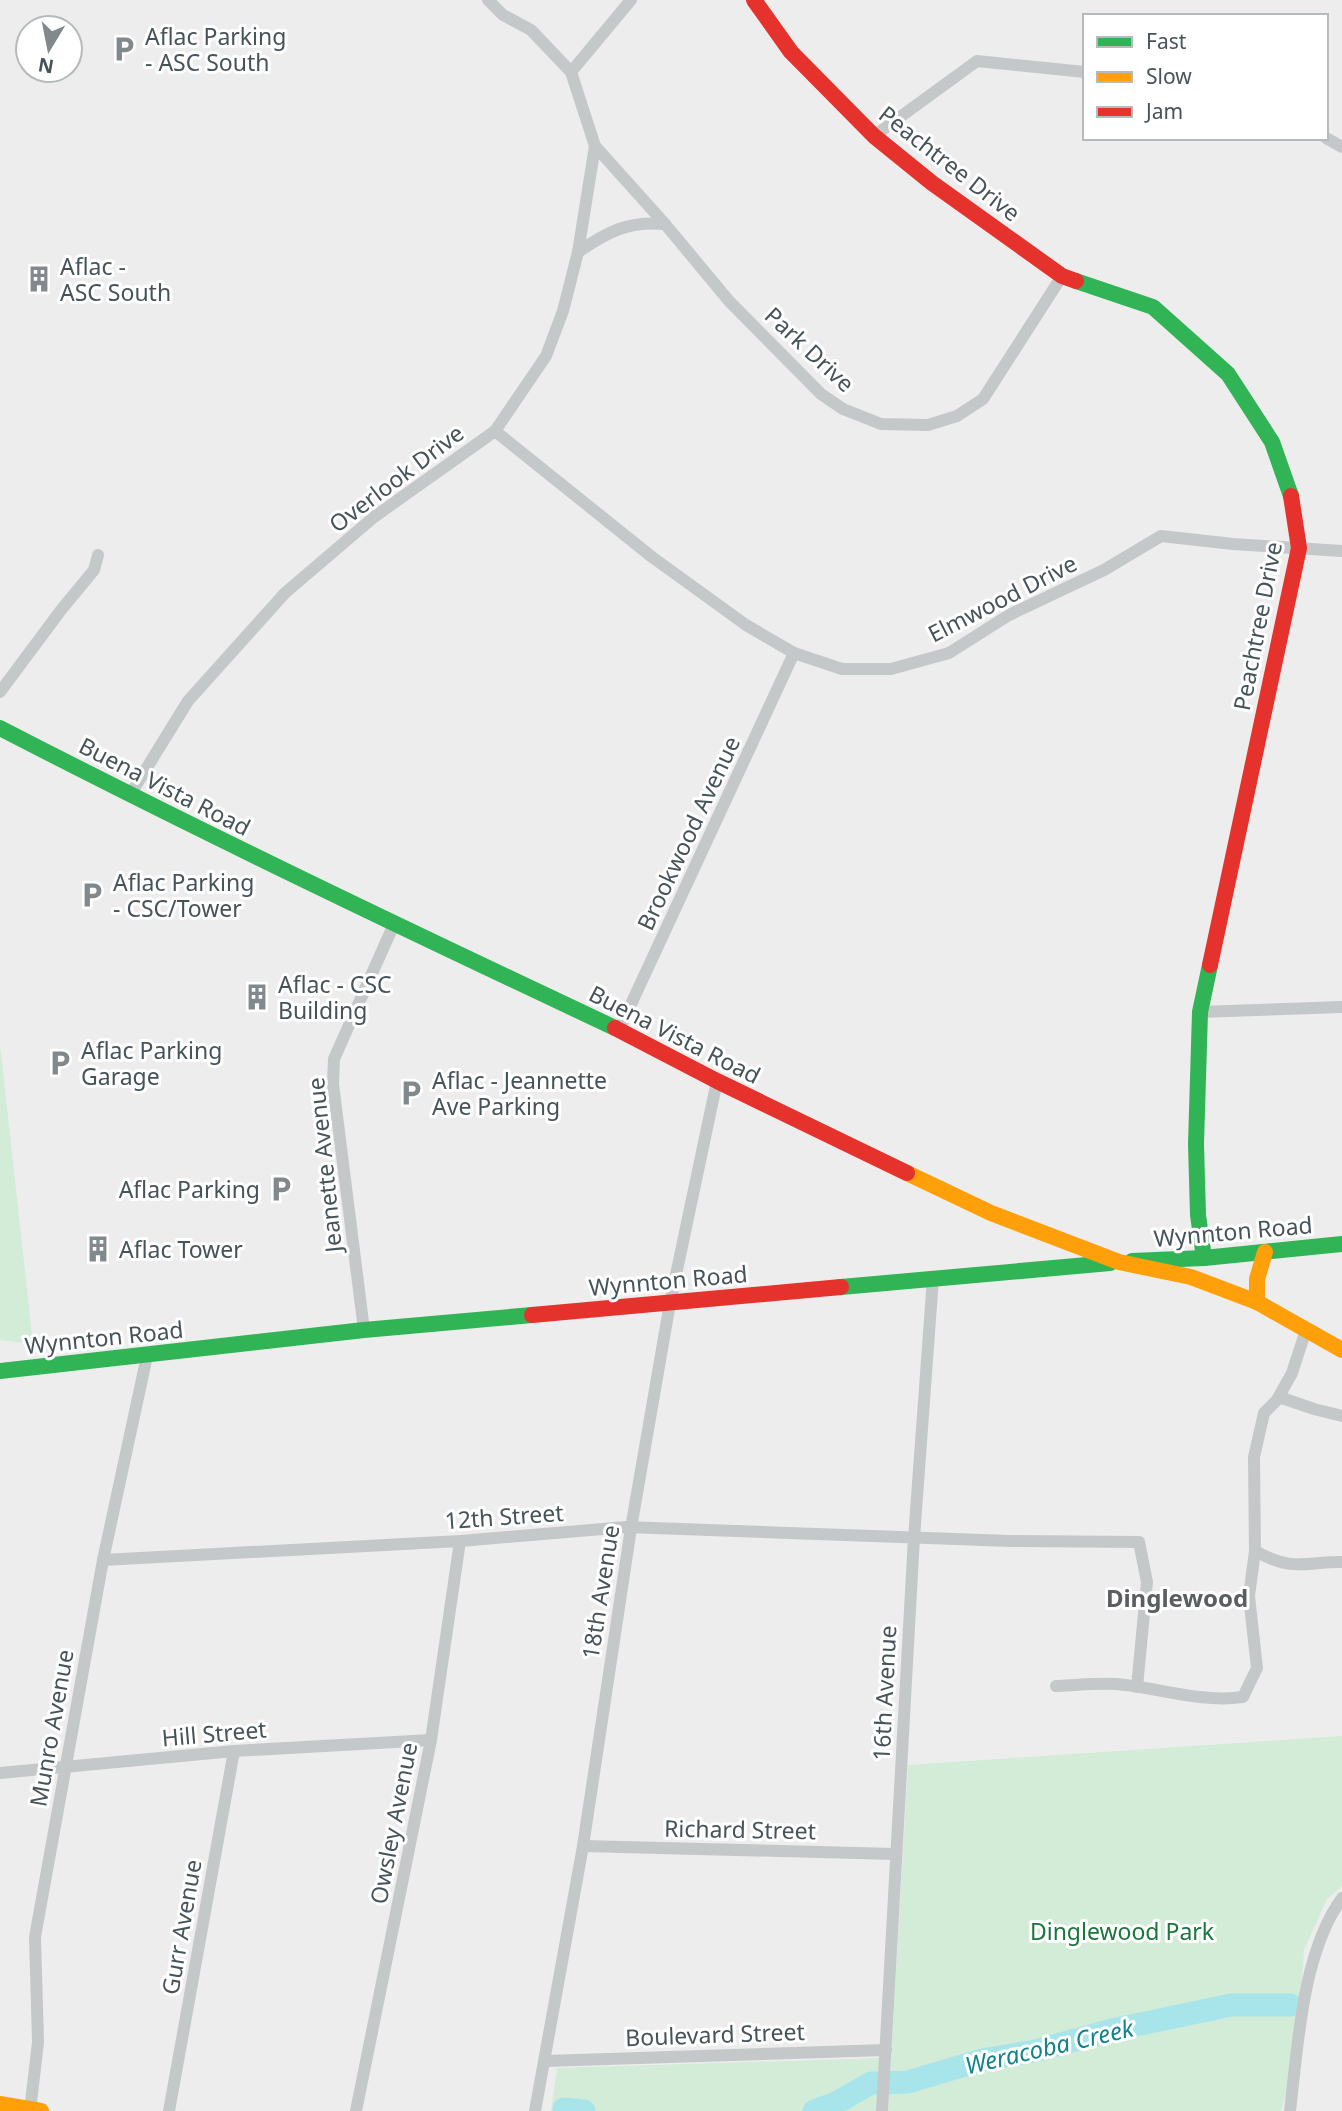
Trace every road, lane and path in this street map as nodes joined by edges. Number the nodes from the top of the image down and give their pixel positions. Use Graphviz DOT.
graph roads {
  1 [pos="488,0"];
  2 [pos="631,0"];
  3 [pos="754,0"];
  4 [pos="571,72"];
  5 [pos="1083,72"];
  6 [pos="874,136"];
  7 [pos="595,146"];
  8 [pos="666,224"];
  9 [pos="579,252"];
  10 [pos="1062,276"];
  11 [pos="495,431"];
  12 [pos="1299,548"];
  13 [pos="1342,551"];
  14 [pos="99,555"];
  15 [pos="794,653"];
  16 [pos="0,692"];
  17 [pos="0,728"];
  18 [pos="130,795"];
  19 [pos="394,924"];
  20 [pos="1342,1007"];
  21 [pos="1200,1012"];
  22 [pos="620,1030"];
  23 [pos="717,1081"];
  24 [pos="1342,1244"];
  25 [pos="1265,1252"];
  26 [pos="1204,1258"];
  27 [pos="1118,1262"];
  28 [pos="933,1278"];
  29 [pos="1257,1302"];
  30 [pos="670,1303"];
  31 [pos="364,1330"];
  32 [pos="1306,1330"];
  33 [pos="1342,1350"];
  34 [pos="147,1356"];
  35 [pos="0,1371"];
  36 [pos="1279,1397"];
  37 [pos="1342,1416"];
  38 [pos="631,1528"];
  39 [pos="914,1538"];
  40 [pos="460,1541"];
  41 [pos="1255,1551"];
  42 [pos="103,1560"];
  43 [pos="1342,1562"];
  44 [pos="1056,1686"];
  45 [pos="1137,1687"];
  46 [pos="431,1740"];
  47 [pos="234,1751"];
  48 [pos="65,1767"];
  49 [pos="0,1773"];
  50 [pos="583,1846"];
  51 [pos="896,1854"];
  52 [pos="1342,1898"];
  53 [pos="886,2050"];
  54 [pos="545,2061"];
  55 [pos="0,2104"];
  56 [pos="883,2106"];
  57 [pos="34,2110"];
  58 [pos="169,2111"];
  59 [pos="356,2111"];
  60 [pos="535,2111"];
  61 [pos="1290,2111"];
  1 -- 4 [label="street, Park Drive"];
  2 -- 4 [label="street"];
  3 -- 6 [label="main road, Peachtree Drive"];
  4 -- 7 [label="street, Park Drive"];
  5 -- 6 [label="street"];
  6 -- 10 [label="main road, Peachtree Drive"];
  7 -- 8 [label="street, Park Drive"];
  7 -- 9 [label="street, Overlook Drive"];
  8 -- 9 [label="street"];
  8 -- 10 [label="street, Park Drive"];
  9 -- 11 [label="street, Overlook Drive"];
  10 -- 12 [label="main road, Peachtree Drive"];
  11 -- 15 [label="street, Elmwood Drive"];
  11 -- 18 [label="street, Overlook Drive"];
  12 -- 13 [label="street, Elmwood Drive"];
  12 -- 15 [label="street, Elmwood Drive"];
  12 -- 21 [label="main road, Peachtree Drive"];
  14 -- 16 [label="street"];
  15 -- 22 [label="street, Brookwood Avenue"];
  17 -- 18 [label="main road, Buena Vista Road"];
  18 -- 19 [label="main road, Buena Vista Road"];
  19 -- 22 [label="main road, Buena Vista Road"];
  19 -- 31 [label="street, Jeanette Avenue"];
  20 -- 21 [label="street"];
  21 -- 26 [label="main road, Peachtree Drive"];
  22 -- 23 [label="main road, Buena Vista Road"];
  23 -- 27 [label="main road, Buena Vista Road"];
  23 -- 30 [label="street, 18th Avenue"];
  24 -- 25 [label="main road, Wynnton Road"];
  25 -- 26 [label="main road, Wynnton Road"];
  25 -- 29 [label="main road"];
  26 -- 27 [label="main road, Wynnton Road"];
  27 -- 28 [label="main road, Wynnton Road"];
  27 -- 29 [label="main road, Buena Vista Road"];
  28 -- 30 [label="main road, Wynnton Road"];
  28 -- 39 [label="street, 16th Avenue"];
  29 -- 32 [label="main road, Buena Vista Road"];
  30 -- 31 [label="main road, Wynnton Road"];
  30 -- 38 [label="street, 18th Avenue"];
  31 -- 34 [label="main road, Wynnton Road"];
  32 -- 33 [label="main road, Buena Vista Road"];
  32 -- 36 [label="street"];
  34 -- 35 [label="main road, Wynnton Road"];
  34 -- 42 [label="street, Munro Avenue"];
  36 -- 37 [label="street"];
  36 -- 41 [label="street"];
  38 -- 39 [label="street, 12th Street"];
  38 -- 40 [label="street, 12th Street"];
  38 -- 50 [label="street, 18th Avenue"];
  39 -- 45 [label="street, 12th Street"];
  39 -- 51 [label="street, 16th Avenue"];
  40 -- 42 [label="street, 12th Street"];
  40 -- 46 [label="street, Owsley Avenue"];
  41 -- 43 [label="street"];
  41 -- 45 [label="street"];
  42 -- 48 [label="street, Munro Avenue"];
  44 -- 45 [label="street"];
  46 -- 47 [label="street, Hill Street"];
  46 -- 59 [label="street, Owsley Avenue"];
  47 -- 48 [label="street, Hill Street"];
  47 -- 58 [label="street, Gurr Avenue"];
  48 -- 49 [label="street, Hill Street"];
  48 -- 57 [label="street, Munro Avenue"];
  50 -- 51 [label="street, Richard Street"];
  50 -- 54 [label="street, 18th Avenue"];
  51 -- 53 [label="street, 16th Avenue"];
  52 -- 61 [label="street"];
  53 -- 54 [label="street, Boulevard Street"];
  53 -- 56 [label="street, 16th Avenue"];
  54 -- 60 [label="street, 18th Avenue"];
  55 -- 57 [label="main road"];
}
